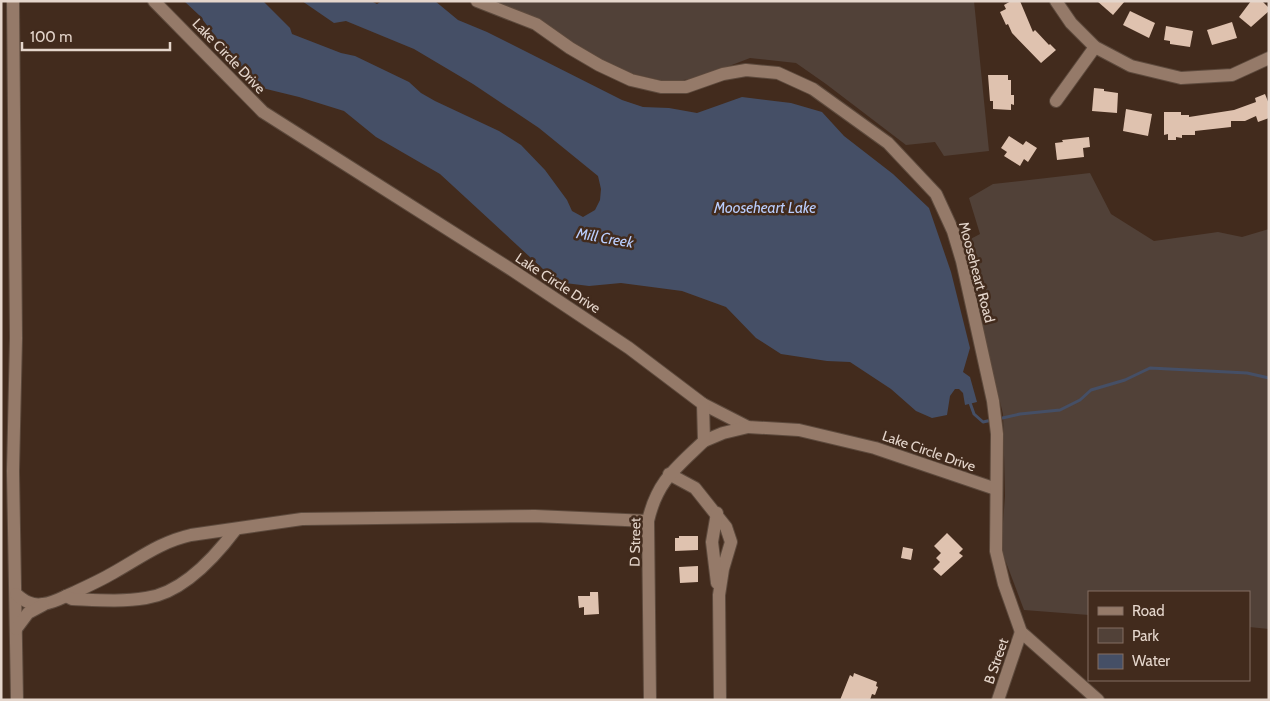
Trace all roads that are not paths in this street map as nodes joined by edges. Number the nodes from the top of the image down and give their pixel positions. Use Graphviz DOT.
graph roads {
  1 [pos="13,1"];
  2 [pos="154,1"];
  3 [pos="477,1"];
  4 [pos="1056,1"];
  5 [pos="1095,47"];
  6 [pos="1269,58"];
  7 [pos="1056,101"];
  8 [pos="703,404"];
  9 [pos="748,427"];
  10 [pos="704,442"];
  11 [pos="669,474"];
  12 [pos="996,489"];
  13 [pos="717,514"];
  14 [pos="648,520"];
  15 [pos="236,529"];
  16 [pos="16,594"];
  17 [pos="718,595"];
  18 [pos="66,596"];
  19 [pos="43,604"];
  20 [pos="16,629"];
  21 [pos="1021,632"];
  22 [pos="17,700"];
  23 [pos="650,700"];
  24 [pos="720,700"];
  25 [pos="998,700"];
  26 [pos="1098,700"];
  1 -- 16 [label="street"];
  2 -- 8 [label="street, Lake Circle Drive"];
  3 -- 12 [label="street, Mooseheart Road"];
  4 -- 5 [label="street"];
  5 -- 6 [label="street"];
  5 -- 7 [label="street"];
  8 -- 9 [label="street, Lake Circle Drive"];
  8 -- 10 [label="street"];
  9 -- 10 [label="street, D Street"];
  9 -- 12 [label="street, Lake Circle Drive"];
  10 -- 11 [label="street, D Street"];
  11 -- 13 [label="street"];
  11 -- 14 [label="street, D Street"];
  12 -- 21 [label="street, Mooseheart Road"];
  13 -- 17 [label="street"];
  13 -- 17 [label="street"];
  14 -- 15 [label="street"];
  14 -- 23 [label="street, D Street"];
  15 -- 18 [label="street"];
  15 -- 18 [label="street"];
  16 -- 19 [label="street"];
  16 -- 20 [label="street"];
  17 -- 24 [label="street"];
  18 -- 19 [label="street"];
  19 -- 20 [label="street"];
  20 -- 22 [label="street"];
  21 -- 25 [label="street, B Street"];
  21 -- 26 [label="street"];
}
